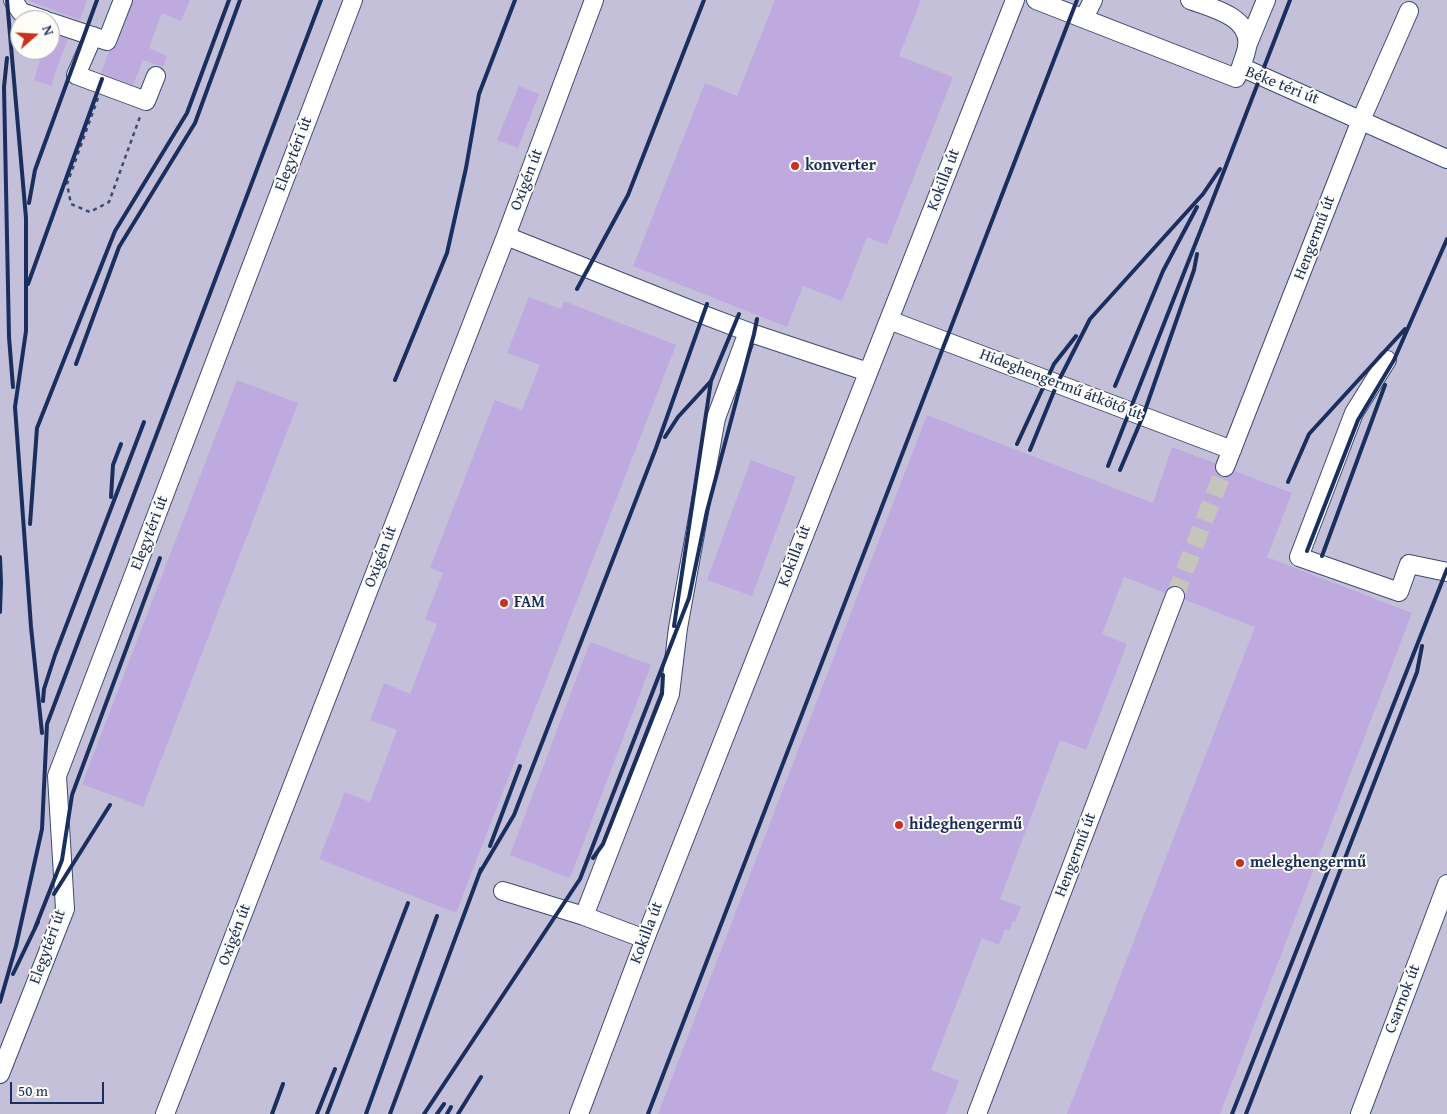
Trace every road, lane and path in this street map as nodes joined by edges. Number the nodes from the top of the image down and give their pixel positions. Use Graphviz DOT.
graph roads {
  1 [pos="12,0"];
  2 [pos="123,0"];
  3 [pos="353,0"];
  4 [pos="594,0"];
  5 [pos="1015,0"];
  6 [pos="1036,0"];
  7 [pos="1093,0"];
  8 [pos="1190,0"];
  9 [pos="1266,0"];
  10 [pos="0,3"];
  11 [pos="1409,10"];
  12 [pos="1084,18"];
  13 [pos="60,25"];
  14 [pos="92,36"];
  15 [pos="1247,46"];
  16 [pos="1241,67"];
  17 [pos="156,76"];
  18 [pos="103,85"];
  19 [pos="146,102"];
  20 [pos="1360,120"];
  21 [pos="1447,159"];
  22 [pos="506,236"];
  23 [pos="889,320"];
  24 [pos="748,332"];
  25 [pos="1387,360"];
  26 [pos="868,372"];
  27 [pos="1232,450"];
  28 [pos="1225,467"];
  29 [pos="1447,572"];
  30 [pos="1175,596"];
  31 [pos="1447,884"];
  32 [pos="503,892"];
  33 [pos="584,916"];
  34 [pos="645,939"];
  35 [pos="0,1074"];
  36 [pos="166,1114"];
  37 [pos="579,1114"];
  38 [pos="977,1114"];
  39 [pos="1360,1114"];
  1 -- 10 [label="lane"];
  2 -- 14 [label="lane"];
  3 -- 35 [label="lane, Elegytéri út"];
  4 -- 22 [label="lane, Oxigén út"];
  5 -- 23 [label="lane, Kokilla út"];
  6 -- 12 [label="lane, Béke téri út"];
  7 -- 12 [label="lane"];
  8 -- 15 [label="lane"];
  9 -- 15 [label="lane"];
  11 -- 20 [label="lane, Hengermű út"];
  12 -- 16 [label="lane, Béke téri út"];
  13 -- 14 [label="lane"];
  14 -- 18 [label="lane"];
  15 -- 16 [label="lane"];
  16 -- 20 [label="lane, Béke téri út"];
  17 -- 19 [label="lane"];
  18 -- 19 [label="lane"];
  18 -- 19 [label="path"];
  20 -- 21 [label="lane, Béke téri út"];
  20 -- 27 [label="lane, Hengermű út"];
  22 -- 24 [label="lane"];
  22 -- 36 [label="lane, Oxigén út"];
  23 -- 26 [label="lane, Kokilla út"];
  23 -- 27 [label="lane, Hideghengermű átkötő út"];
  24 -- 26 [label="lane"];
  24 -- 33 [label="lane"];
  25 -- 29 [label="lane"];
  26 -- 34 [label="lane, Kokilla út"];
  27 -- 28 [label="lane, Hengermű út"];
  30 -- 38 [label="lane, Hengermű út"];
  31 -- 39 [label="lane, Csarnok út"];
  32 -- 33 [label="lane"];
  33 -- 34 [label="lane"];
  34 -- 37 [label="lane, Kokilla út"];
}
